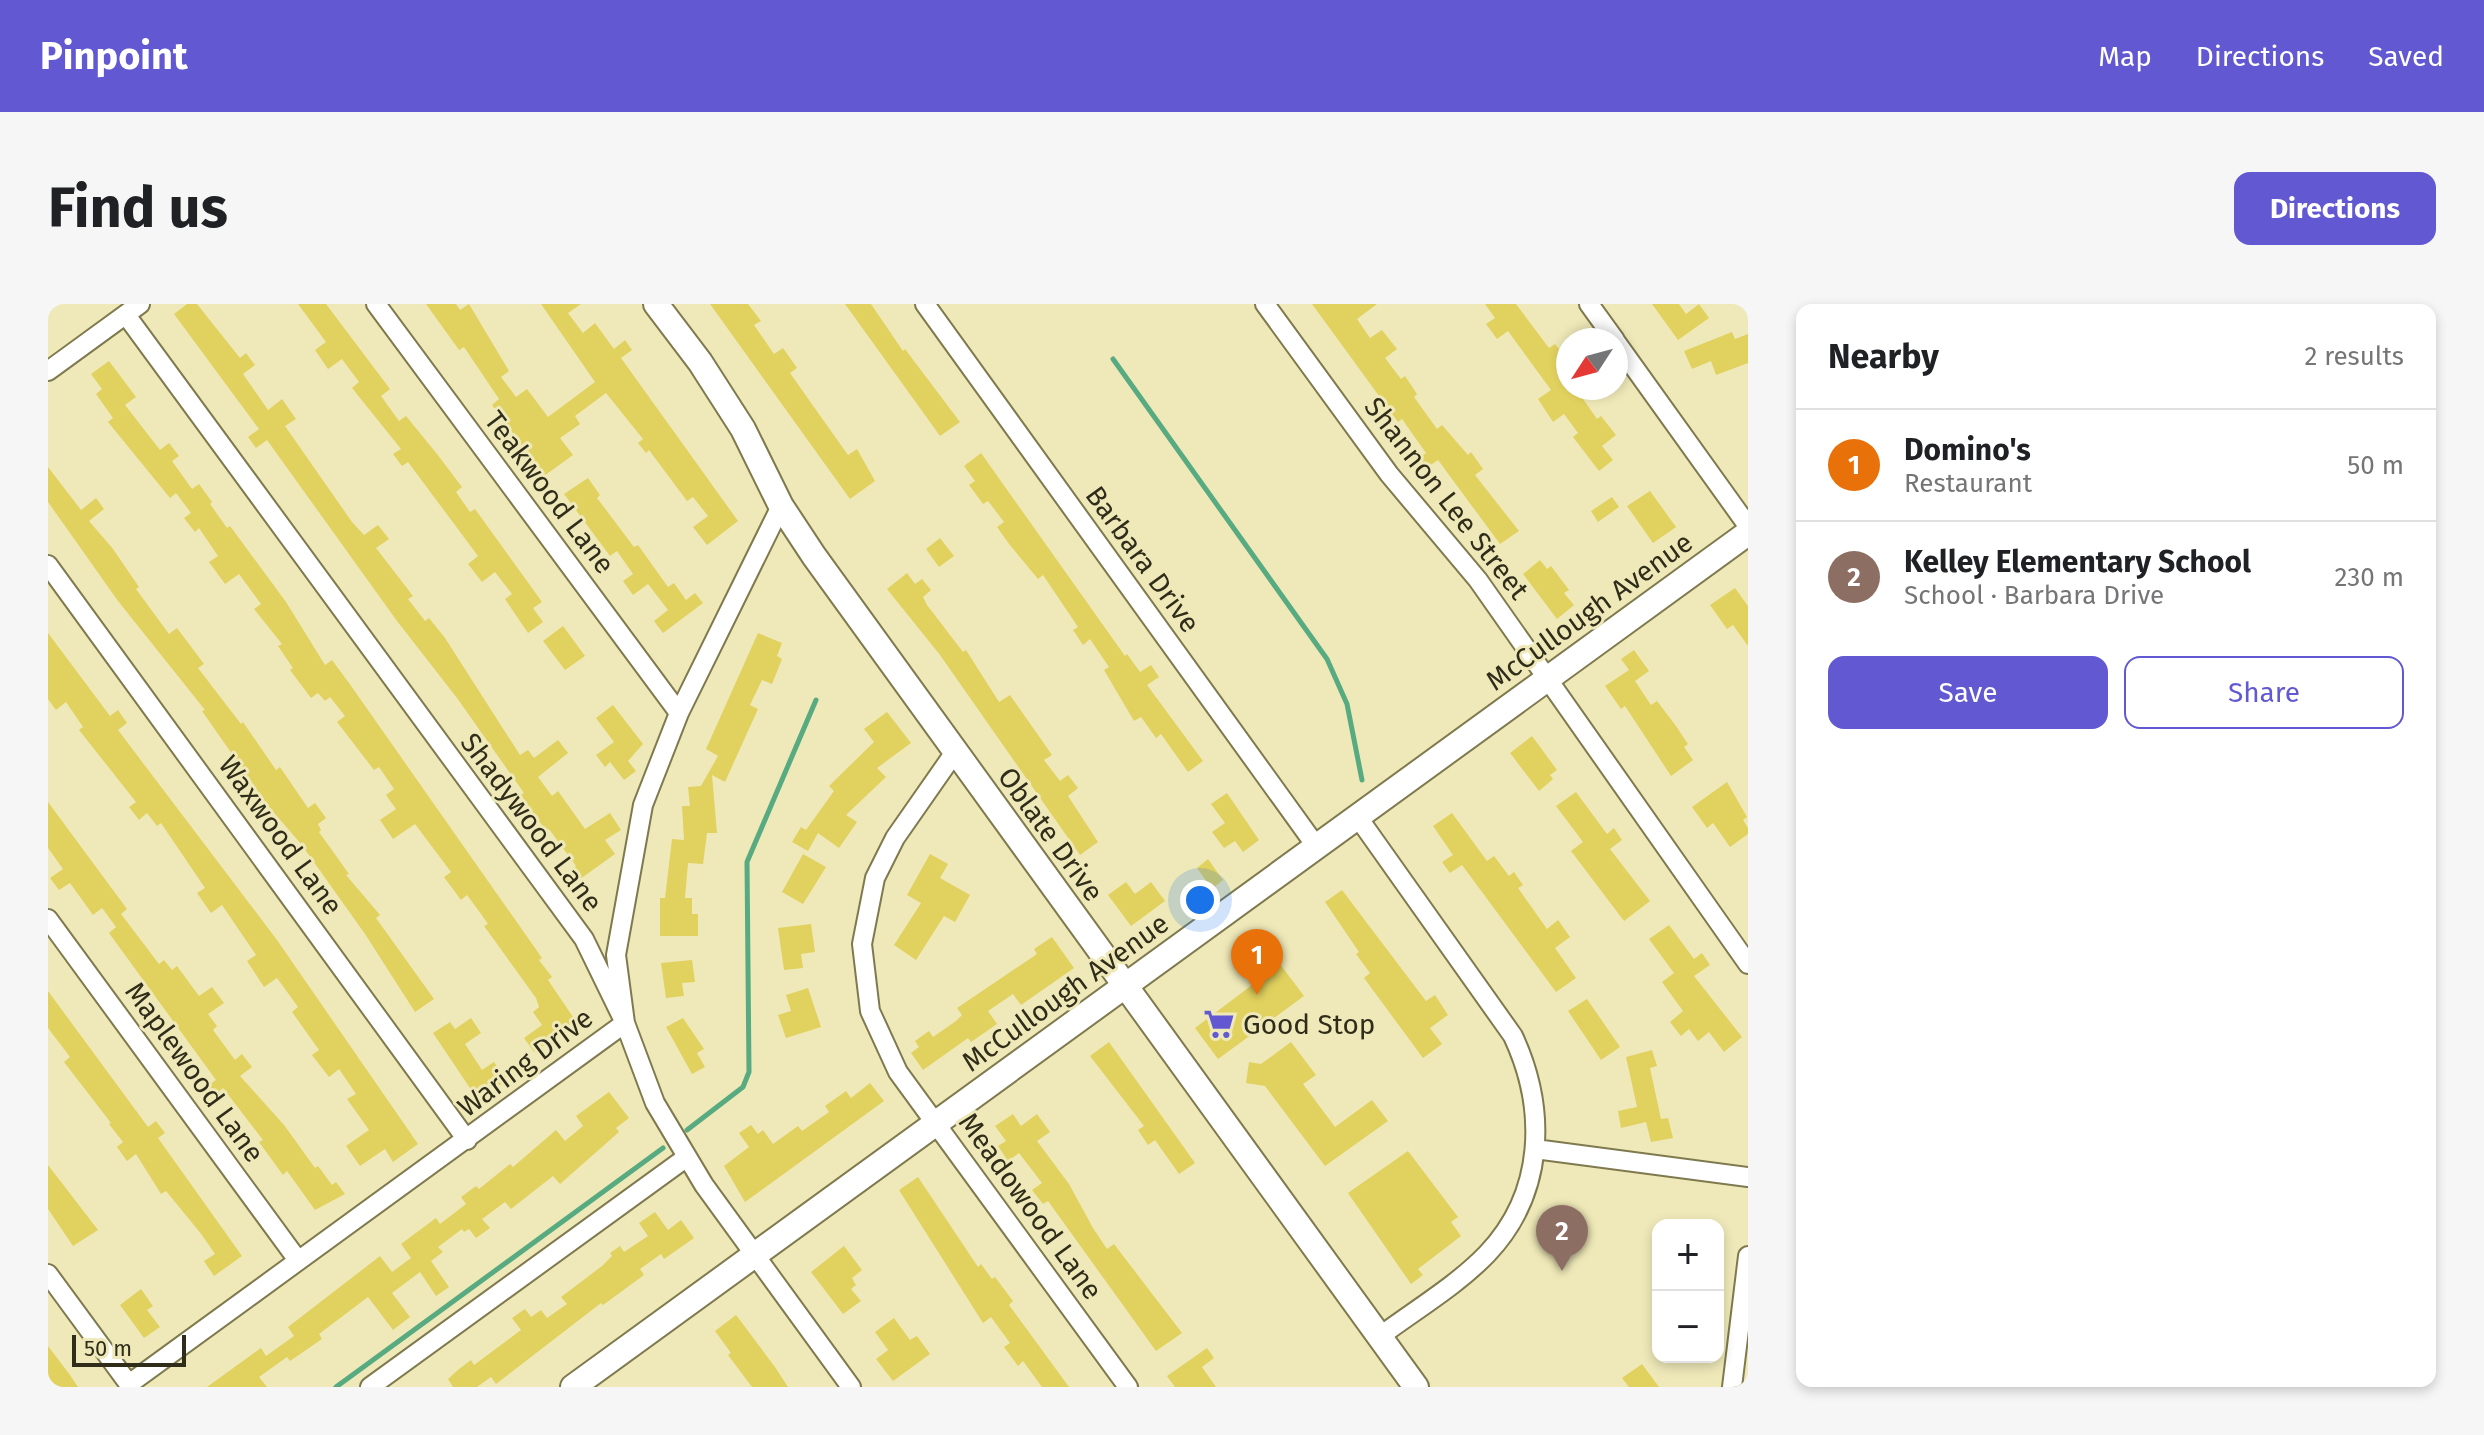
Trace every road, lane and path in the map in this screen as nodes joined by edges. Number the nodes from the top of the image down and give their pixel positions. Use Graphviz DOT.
graph roads {
  1 [pos="376,304"];
  2 [pos="656,304"];
  3 [pos="925,304"];
  4 [pos="1265,304"];
  5 [pos="1589,304"];
  6 [pos="133,309"];
  7 [pos="1606,328"];
  8 [pos="1628,359"];
  9 [pos="48,371"];
  10 [pos="781,506"];
  11 [pos="1748,526"];
  12 [pos="1748,533"];
  13 [pos="48,565"];
  14 [pos="1548,677"];
  15 [pos="679,713"];
  16 [pos="955,752"];
  17 [pos="1357,816"];
  18 [pos="1316,846"];
  19 [pos="48,919"];
  20 [pos="1748,964"];
  21 [pos="1124,986"];
  22 [pos="625,1023"];
  23 [pos="935,1123"];
  24 [pos="467,1140"];
  25 [pos="1535,1149"];
  26 [pos="687,1157"];
  27 [pos="1748,1177"];
  28 [pos="755,1254"];
  29 [pos="1748,1256"];
  30 [pos="297,1259"];
  31 [pos="48,1274"];
  32 [pos="1379,1337"];
  33 [pos="130,1386"];
  34 [pos="370,1387"];
  35 [pos="573,1387"];
  36 [pos="851,1387"];
  37 [pos="1128,1387"];
  38 [pos="1416,1387"];
  39 [pos="1732,1387"];
  1 -- 15 [label="street, Teakwood Lane"];
  2 -- 10 [label="main road, Oblate Drive"];
  3 -- 18 [label="street, Barbara Drive"];
  4 -- 14 [label="street, Shannon Lee Street"];
  5 -- 7 [label="street"];
  6 -- 9 [label="street"];
  6 -- 22 [label="street, Shadywood Lane"];
  8 -- 11 [label="street"];
  10 -- 15 [label="street, Waring Drive"];
  10 -- 16 [label="main road, Oblate Drive"];
  12 -- 14 [label="main road, McCullough Avenue"];
  13 -- 24 [label="street, Waxwood Lane"];
  14 -- 17 [label="main road, McCullough Avenue"];
  14 -- 20 [label="street, Shannon Lee Street"];
  15 -- 22 [label="street, Waring Drive"];
  16 -- 21 [label="main road, Oblate Drive"];
  16 -- 23 [label="street, Meadowood Lane"];
  17 -- 18 [label="main road, McCullough Avenue"];
  17 -- 25 [label="street"];
  18 -- 21 [label="main road, McCullough Avenue"];
  19 -- 30 [label="street, Maplewood Lane"];
  21 -- 23 [label="main road, McCullough Avenue"];
  21 -- 32 [label="main road, Oblate Drive"];
  22 -- 24 [label="street, Waring Drive"];
  22 -- 26 [label="street, Shadywood Lane"];
  23 -- 28 [label="main road, McCullough Avenue"];
  23 -- 37 [label="street, Meadowood Lane"];
  24 -- 30 [label="street, Waring Drive"];
  25 -- 27 [label="street"];
  25 -- 32 [label="street"];
  26 -- 28 [label="street, Shadywood Lane"];
  26 -- 34 [label="street"];
  28 -- 35 [label="main road, McCullough Avenue"];
  28 -- 36 [label="street, Shadywood Lane"];
  29 -- 39 [label="street"];
  30 -- 33 [label="street, Waring Drive"];
  31 -- 33 [label="street"];
  32 -- 38 [label="main road, Oblate Drive"];
}
